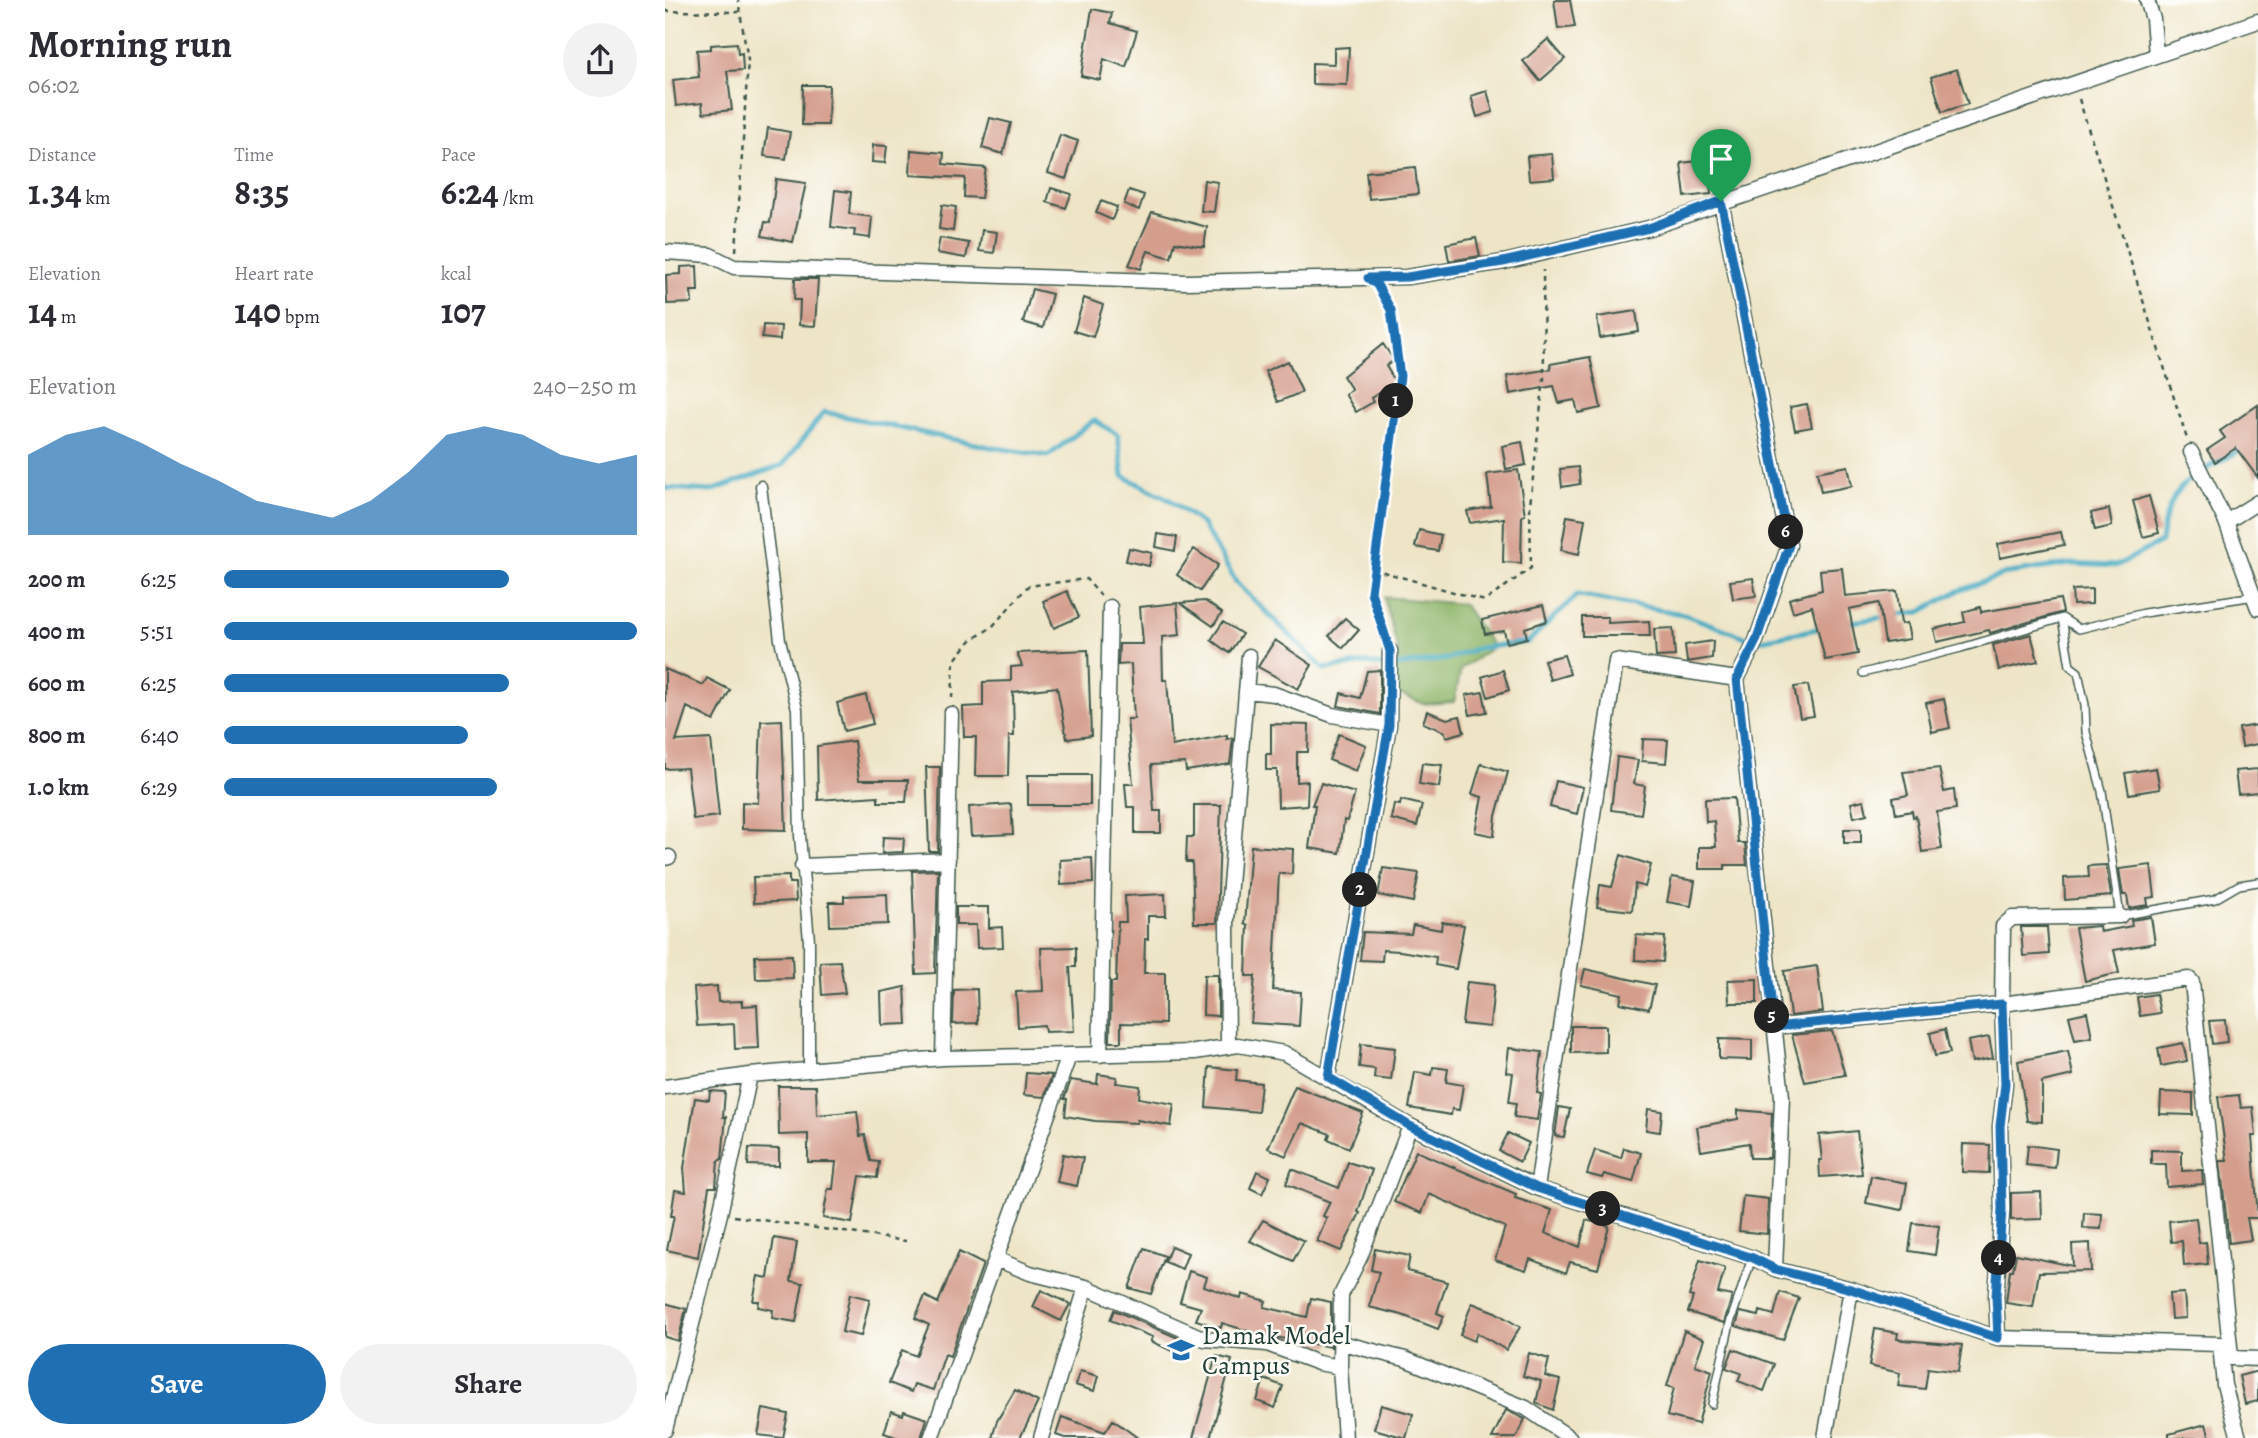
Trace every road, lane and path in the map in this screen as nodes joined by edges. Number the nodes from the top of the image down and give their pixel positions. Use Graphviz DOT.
graph roads {
  1 [pos="738,0"];
  2 [pos="2147,0"];
  3 [pos="665,11"];
  4 [pos="739,12"];
  5 [pos="2258,21"];
  6 [pos="2156,55"];
  7 [pos="2075,85"];
  8 [pos="1721,201"];
  9 [pos="665,252"];
  10 [pos="1531,253"];
  11 [pos="734,267"];
  12 [pos="1368,278"];
  13 [pos="2191,452"];
  14 [pos="761,485"];
  15 [pos="2258,502"];
  16 [pos="2226,522"];
  17 [pos="1373,569"];
  18 [pos="2257,602"];
  19 [pos="1110,607"];
  20 [pos="2061,618"];
  21 [pos="1390,651"];
  22 [pos="1249,656"];
  23 [pos="1863,673"];
  24 [pos="1737,679"];
  25 [pos="1246,691"];
  26 [pos="951,714"];
  27 [pos="1389,725"];
  28 [pos="948,860"];
  29 [pos="802,866"];
  30 [pos="2258,882"];
  31 [pos="2120,916"];
  32 [pos="2002,1004"];
  33 [pos="1774,1027"];
  34 [pos="1228,1046"];
  35 [pos="1100,1055"];
  36 [pos="1069,1056"];
  37 [pos="943,1058"];
  38 [pos="809,1070"];
  39 [pos="750,1075"];
  40 [pos="1328,1077"];
  41 [pos="665,1087"];
  42 [pos="1410,1126"];
  43 [pos="1537,1188"];
  44 [pos="720,1214"];
  45 [pos="906,1241"];
  46 [pos="1753,1258"];
  47 [pos="996,1259"];
  48 [pos="1775,1269"];
  49 [pos="1086,1287"];
  50 [pos="1851,1289"];
  51 [pos="1998,1338"];
  52 [pos="1342,1343"];
  53 [pos="2220,1344"];
  54 [pos="2231,1358"];
  55 [pos="2258,1359"];
  56 [pos="1340,1367"];
  57 [pos="1712,1404"];
  58 [pos="665,1430"];
  59 [pos="931,1438"];
  60 [pos="1041,1438"];
  61 [pos="1345,1438"];
  62 [pos="1570,1438"];
  63 [pos="1825,1438"];
  64 [pos="2239,1438"];
  1 -- 4 [label="path"];
  2 -- 6 [label="street"];
  3 -- 4 [label="path"];
  4 -- 11 [label="path"];
  5 -- 6 [label="street"];
  6 -- 7 [label="street"];
  7 -- 8 [label="street"];
  7 -- 13 [label="path"];
  8 -- 10 [label="street"];
  8 -- 24 [label="street"];
  9 -- 11 [label="street"];
  10 -- 12 [label="street"];
  10 -- 17 [label="path"];
  11 -- 12 [label="street"];
  12 -- 17 [label="path"];
  13 -- 16 [label="street"];
  14 -- 29 [label="street"];
  15 -- 16 [label="street"];
  16 -- 18 [label="street"];
  17 -- 21 [label="path"];
  18 -- 20 [label="lane"];
  19 -- 26 [label="path"];
  19 -- 35 [label="street"];
  20 -- 23 [label="lane"];
  20 -- 31 [label="lane"];
  21 -- 27 [label="street"];
  22 -- 25 [label="street"];
  24 -- 33 [label="street"];
  24 -- 43 [label="street"];
  25 -- 27 [label="street"];
  25 -- 34 [label="street"];
  26 -- 28 [label="street"];
  27 -- 40 [label="street"];
  28 -- 29 [label="street"];
  28 -- 37 [label="street"];
  29 -- 38 [label="street"];
  30 -- 31 [label="lane"];
  31 -- 32 [label="street"];
  32 -- 33 [label="street"];
  32 -- 51 [label="street"];
  32 -- 54 [label="street"];
  33 -- 48 [label="street"];
  34 -- 35 [label="street"];
  34 -- 40 [label="street"];
  35 -- 36 [label="street"];
  36 -- 37 [label="street"];
  36 -- 47 [label="street"];
  37 -- 38 [label="street"];
  38 -- 39 [label="street"];
  39 -- 41 [label="street"];
  39 -- 44 [label="street"];
  40 -- 42 [label="street"];
  42 -- 43 [label="street"];
  42 -- 52 [label="street"];
  43 -- 46 [label="street"];
  44 -- 45 [label="path"];
  44 -- 58 [label="street"];
  46 -- 48 [label="street"];
  46 -- 57 [label="lane"];
  47 -- 49 [label="street"];
  47 -- 59 [label="street"];
  48 -- 50 [label="street"];
  49 -- 56 [label="street"];
  49 -- 60 [label="street"];
  50 -- 51 [label="street"];
  50 -- 63 [label="street"];
  51 -- 53 [label="street"];
  52 -- 56 [label="street"];
  52 -- 62 [label="street"];
  53 -- 54 [label="street"];
  53 -- 64 [label="street"];
  54 -- 55 [label="street"];
  56 -- 61 [label="street"];
}
